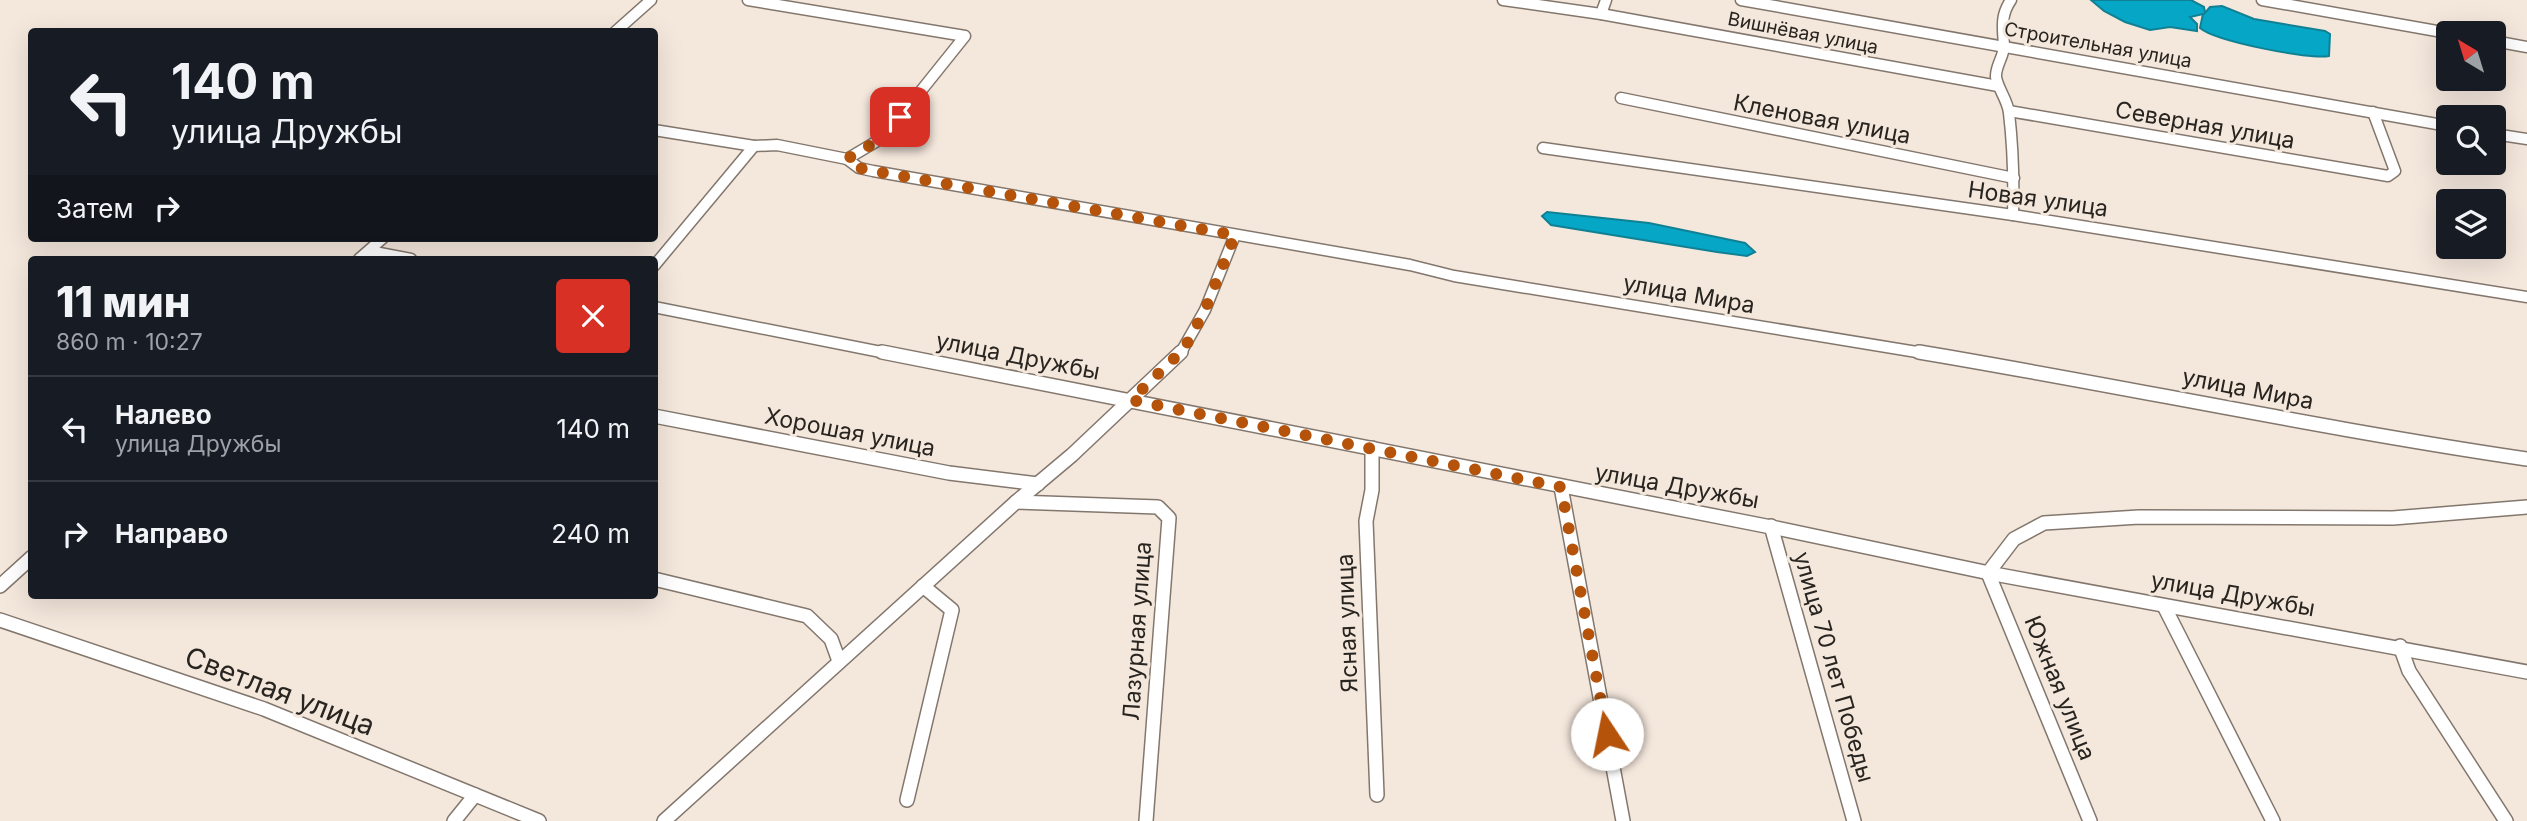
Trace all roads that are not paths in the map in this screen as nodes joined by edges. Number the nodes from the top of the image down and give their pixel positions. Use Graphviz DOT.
graph roads {
  1 [pos="651,0"];
  2 [pos="748,0"];
  3 [pos="1503,0"];
  4 [pos="1606,0"];
  5 [pos="1741,0"];
  6 [pos="2011,0"];
  7 [pos="2262,0"];
  8 [pos="1760,2"];
  9 [pos="1601,14"];
  10 [pos="620,28"];
  11 [pos="2436,31"];
  12 [pos="2506,43"];
  13 [pos="2004,47"];
  14 [pos="2527,47"];
  15 [pos="1998,86"];
  16 [pos="1621,98"];
  17 [pos="2009,111"];
  18 [pos="2373,112"];
  19 [pos="2436,124"];
  20 [pos="658,131"];
  21 [pos="2506,136"];
  22 [pos="2527,139"];
  23 [pos="754,146"];
  24 [pos="1543,148"];
  25 [pos="847,159"];
  26 [pos="2014,178"];
  27 [pos="2013,215"];
  28 [pos="1235,235"];
  29 [pos="379,242"];
  30 [pos="369,251"];
  31 [pos="363,256"];
  32 [pos="395,256"];
  33 [pos="658,261"];
  34 [pos="2527,297"];
  35 [pos="658,308"];
  36 [pos="1131,400"];
  37 [pos="658,417"];
  38 [pos="1372,448"];
  39 [pos="2527,459"];
  40 [pos="1038,484"];
  41 [pos="1561,487"];
  42 [pos="1016,502"];
  43 [pos="2527,507"];
  44 [pos="1770,526"];
  45 [pos="28,561"];
  46 [pos="1988,573"];
  47 [pos="658,580"];
  48 [pos="0,586"];
  49 [pos="923,586"];
  50 [pos="2164,606"];
  51 [pos="0,620"];
  52 [pos="2400,646"];
  53 [pos="839,661"];
  54 [pos="2527,672"];
  55 [pos="475,795"];
  56 [pos="1377,795"];
  57 [pos="907,800"];
  58 [pos="454,821"];
  59 [pos="539,821"];
  60 [pos="664,821"];
  61 [pos="1146,821"];
  62 [pos="1623,821"];
  63 [pos="1854,821"];
  64 [pos="2090,821"];
  65 [pos="2273,821"];
  66 [pos="2507,821"];
  1 -- 10 [label="street"];
  2 -- 25 [label="street"];
  3 -- 9 [label="street"];
  4 -- 9 [label="street"];
  5 -- 8 [label="street, Строительная улица"];
  6 -- 13 [label="street"];
  7 -- 11 [label="street"];
  8 -- 13 [label="street, Строительная улица"];
  9 -- 15 [label="street, Вишнёвая улица"];
  12 -- 14 [label="street"];
  13 -- 15 [label="street"];
  13 -- 18 [label="street, Строительная улица"];
  15 -- 17 [label="street"];
  16 -- 26 [label="street, Кленовая улица"];
  17 -- 18 [label="street, Северная улица"];
  17 -- 26 [label="street"];
  18 -- 19 [label="street, Строительная улица"];
  20 -- 23 [label="street, улица Мира"];
  21 -- 22 [label="street"];
  23 -- 25 [label="street, улица Мира"];
  23 -- 33 [label="street"];
  24 -- 27 [label="street, Новая улица"];
  25 -- 28 [label="street, улица Мира"];
  26 -- 27 [label="street"];
  27 -- 34 [label="street, Новая улица"];
  28 -- 36 [label="street"];
  28 -- 39 [label="street, улица Мира"];
  29 -- 30 [label="street"];
  30 -- 31 [label="street"];
  30 -- 32 [label="street"];
  35 -- 36 [label="street, улица Дружбы"];
  36 -- 38 [label="street, улица Дружбы"];
  36 -- 40 [label="street"];
  37 -- 40 [label="street, Хорошая улица"];
  38 -- 41 [label="street, улица Дружбы"];
  38 -- 56 [label="street, Ясная улица"];
  40 -- 42 [label="street"];
  41 -- 44 [label="street, улица Дружбы"];
  41 -- 62 [label="street"];
  42 -- 49 [label="street"];
  42 -- 61 [label="street, Лазурная улица"];
  43 -- 46 [label="street"];
  44 -- 46 [label="street, улица Дружбы"];
  44 -- 63 [label="street, улица 70 лет Победы"];
  45 -- 48 [label="street"];
  46 -- 50 [label="street, улица Дружбы"];
  46 -- 64 [label="street, Южная улица"];
  47 -- 53 [label="street"];
  49 -- 53 [label="street"];
  49 -- 57 [label="street"];
  50 -- 52 [label="street, улица Дружбы"];
  50 -- 65 [label="street"];
  51 -- 55 [label="street, Светлая улица"];
  52 -- 54 [label="street, улица Дружбы"];
  52 -- 66 [label="street"];
  53 -- 60 [label="street"];
  55 -- 58 [label="street"];
  55 -- 59 [label="street, Светлая улица"];
}
